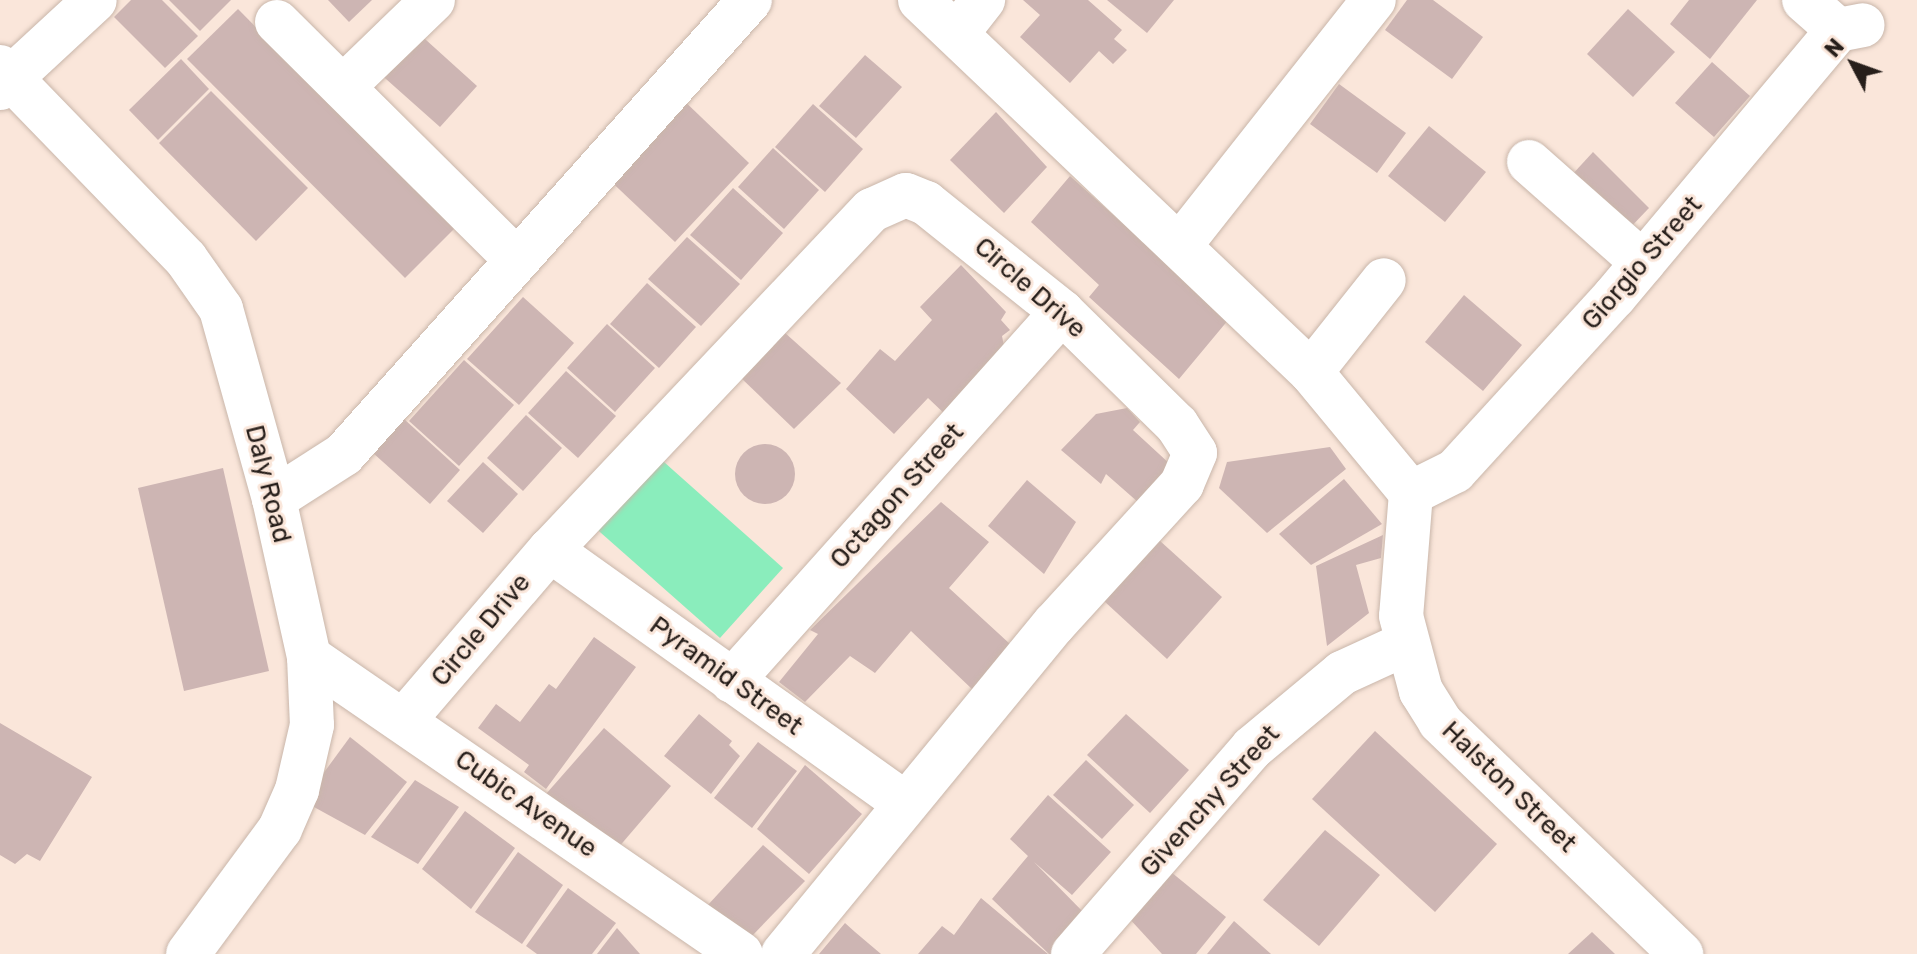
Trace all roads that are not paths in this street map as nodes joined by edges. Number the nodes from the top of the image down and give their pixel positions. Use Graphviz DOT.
graph roads {
  1 [pos="95,0"];
  2 [pos="433,0"];
  3 [pos="750,0"];
  4 [pos="920,0"];
  5 [pos="1374,0"];
  6 [pos="1804,0"];
  7 [pos="970,16"];
  8 [pos="277,22"];
  9 [pos="4,78"];
  10 [pos="343,87"];
  11 [pos="1529,162"];
  12 [pos="1181,244"];
  13 [pos="517,260"];
  14 [pos="1643,263"];
  15 [pos="1384,280"];
  16 [pos="1062,312"];
  17 [pos="1311,372"];
  18 [pos="1411,493"];
  19 [pos="274,499"];
  20 [pos="550,550"];
  21 [pos="1405,644"];
  22 [pos="309,657"];
  23 [pos="732,681"];
  24 [pos="405,719"];
  25 [pos="903,802"];
  26 [pos="1095,946"];
  27 [pos="188,954"];
  28 [pos="741,954"];
  29 [pos="783,954"];
  30 [pos="1681,954"];
  1 -- 9 [label="street"];
  2 -- 10 [label="street"];
  3 -- 13 [label="street"];
  4 -- 7 [label="street"];
  5 -- 12 [label="street"];
  6 -- 14 [label="street, Giorgio Street"];
  7 -- 12 [label="street"];
  8 -- 10 [label="street"];
  9 -- 19 [label="street, Daly Road"];
  10 -- 13 [label="street"];
  11 -- 14 [label="street"];
  12 -- 17 [label="street"];
  13 -- 19 [label="street"];
  14 -- 18 [label="street, Giorgio Street"];
  15 -- 17 [label="street"];
  16 -- 20 [label="street, Circle Drive"];
  16 -- 23 [label="street, Octagon Street"];
  16 -- 25 [label="street, Circle Drive"];
  17 -- 18 [label="street"];
  18 -- 21 [label="street, Halston Street"];
  19 -- 22 [label="street, Daly Road"];
  20 -- 23 [label="street, Pyramid Street"];
  20 -- 24 [label="street, Circle Drive"];
  21 -- 26 [label="street, Givenchy Street"];
  21 -- 30 [label="street, Halston Street"];
  22 -- 24 [label="street, Cubic Avenue"];
  22 -- 27 [label="street, Daly Road"];
  23 -- 25 [label="street, Pyramid Street"];
  24 -- 28 [label="street, Cubic Avenue"];
  25 -- 29 [label="street, Circle Drive"];
}
